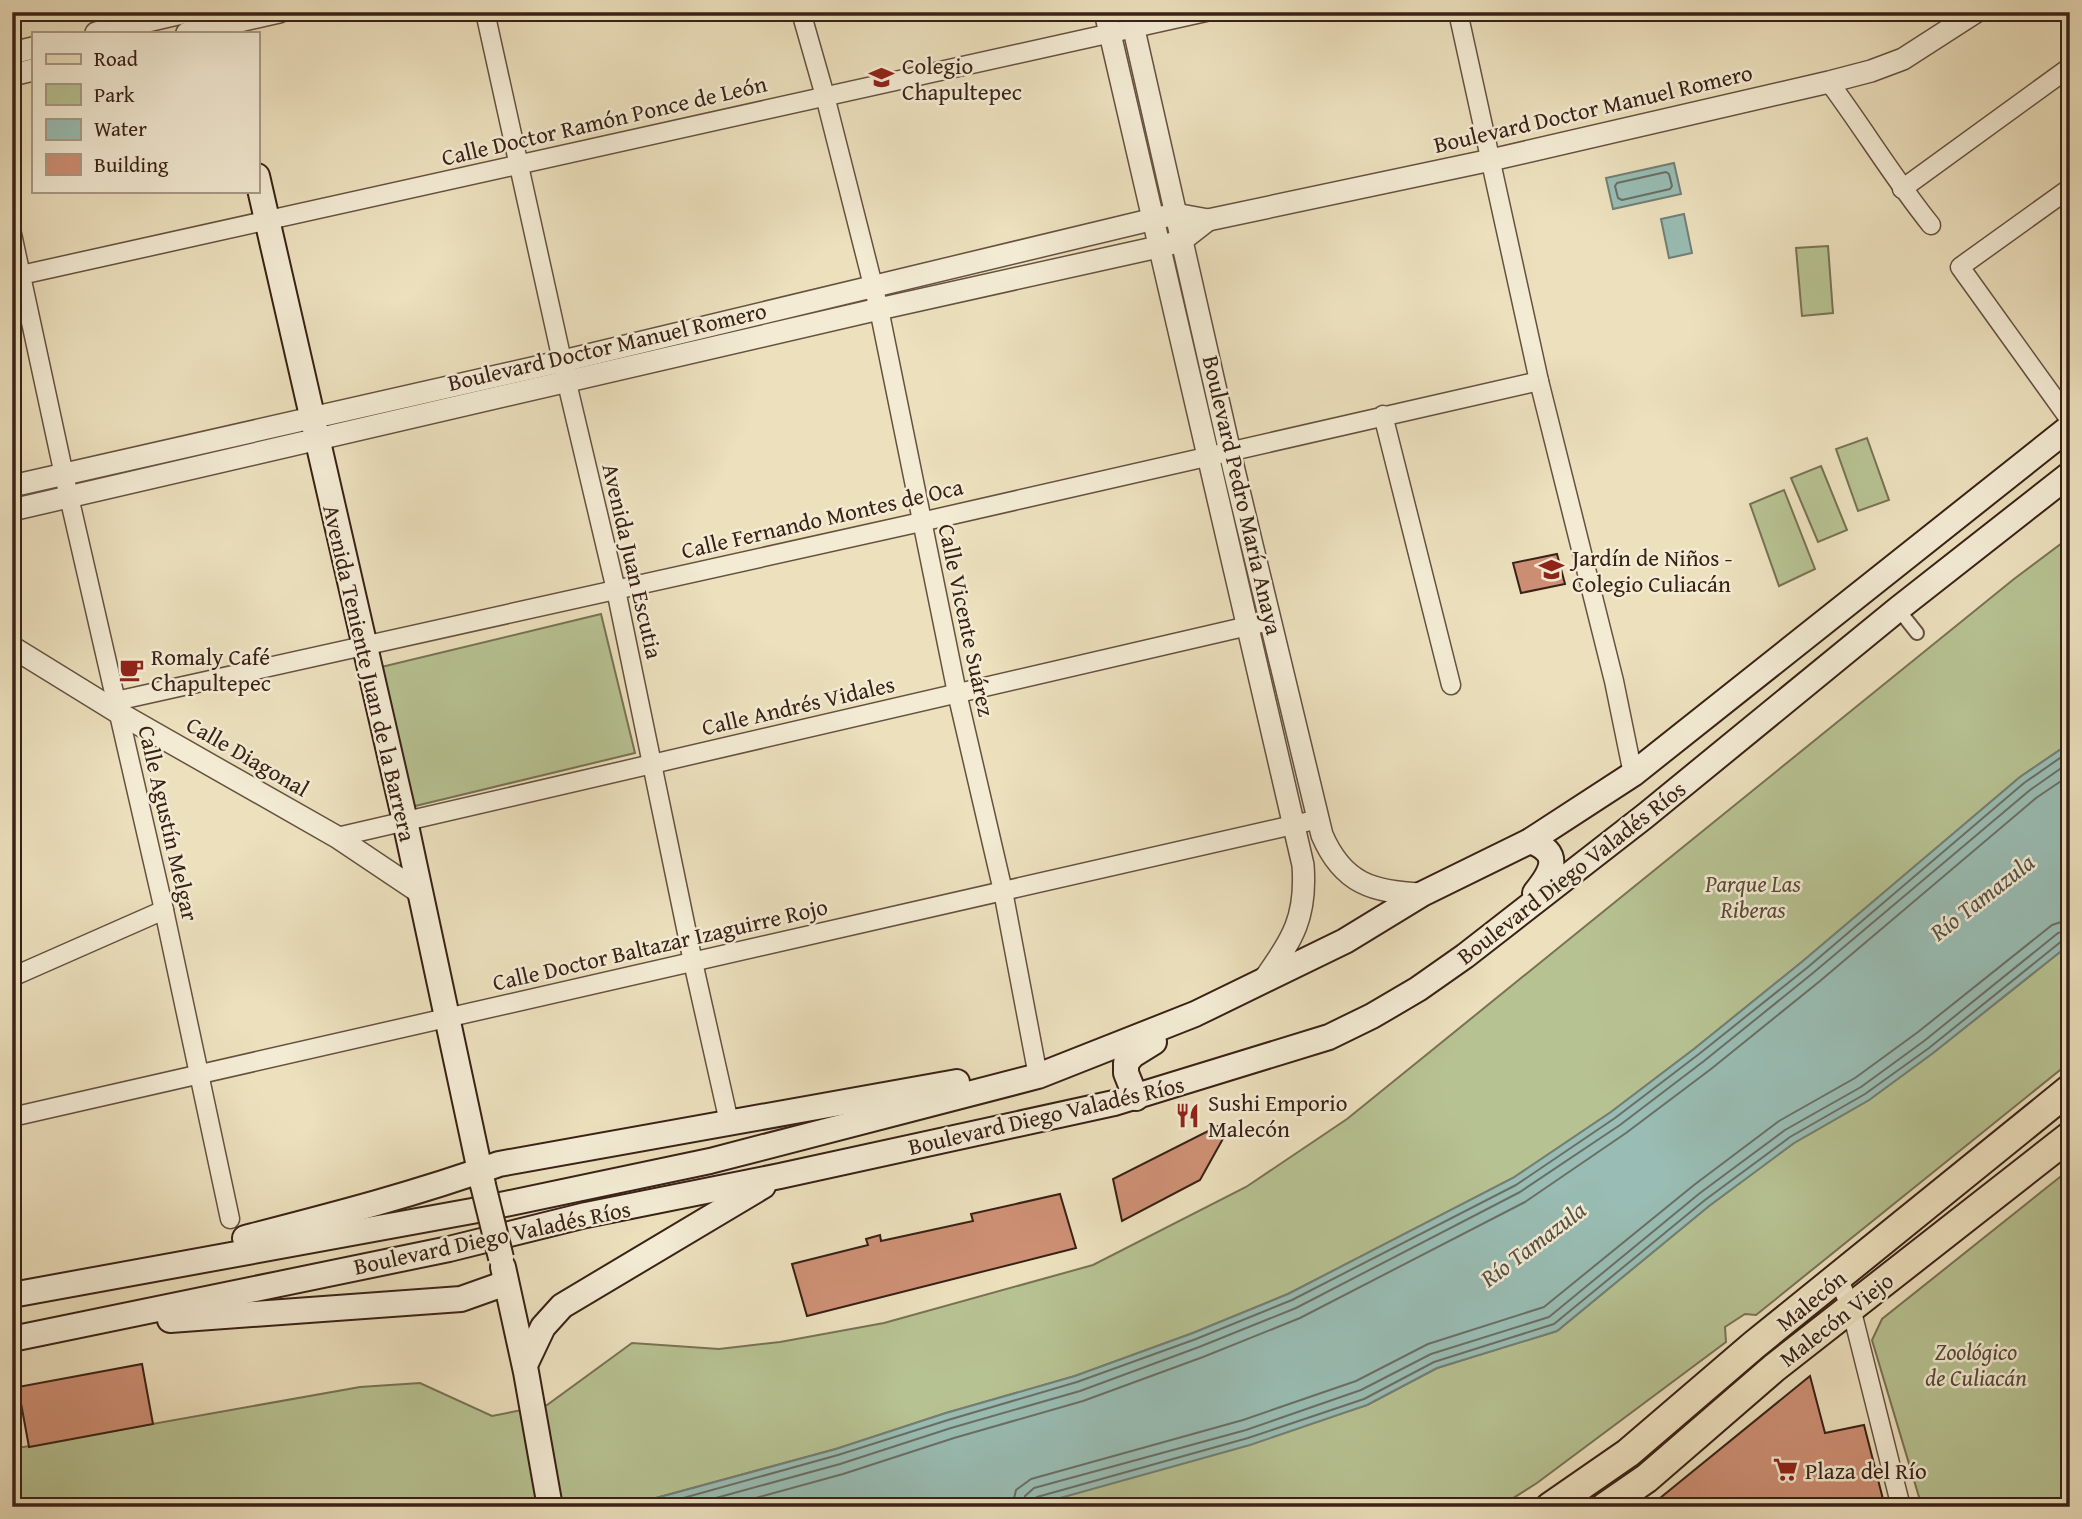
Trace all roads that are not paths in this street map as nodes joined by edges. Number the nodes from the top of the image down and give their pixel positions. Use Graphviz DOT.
graph roads {
  1 [pos="186,12"];
  2 [pos="279,12"];
  3 [pos="485,12"];
  4 [pos="801,12"];
  5 [pos="1105,12"];
  6 [pos="1206,12"];
  7 [pos="1458,12"];
  8 [pos="1976,12"];
  9 [pos="1132,21"];
  10 [pos="224,23"];
  11 [pos="100,32"];
  12 [pos="191,32"];
  13 [pos="1110,35"];
  14 [pos="32,48"];
  15 [pos="12,53"];
  16 [pos="2070,68"];
  17 [pos="32,70"];
  18 [pos="12,75"];
  19 [pos="1829,82"];
  20 [pos="825,96"];
  21 [pos="1491,160"];
  22 [pos="520,163"];
  23 [pos="259,185"];
  24 [pos="2070,188"];
  25 [pos="1902,189"];
  26 [pos="1175,214"];
  27 [pos="1151,220"];
  28 [pos="1208,220"];
  29 [pos="267,222"];
  30 [pos="1931,225"];
  31 [pos="12,234"];
  32 [pos="1181,241"];
  33 [pos="1158,247"];
  34 [pos="17,276"];
  35 [pos="872,286"];
  36 [pos="879,309"];
  37 [pos="565,372"];
  38 [pos="1539,381"];
  39 [pos="1383,415"];
  40 [pos="2070,420"];
  41 [pos="2070,427"];
  42 [pos="314,429"];
  43 [pos="1230,450"];
  44 [pos="1207,456"];
  45 [pos="2070,474"];
  46 [pos="64,475"];
  47 [pos="12,486"];
  48 [pos="70,497"];
  49 [pos="12,510"];
  50 [pos="921,522"];
  51 [pos="616,590"];
  52 [pos="1898,609"];
  53 [pos="1270,621"];
  54 [pos="1247,626"];
  55 [pos="1917,633"];
  56 [pos="363,646"];
  57 [pos="12,647"];
  58 [pos="1451,685"];
  59 [pos="957,693"];
  60 [pos="117,707"];
  61 [pos="651,764"];
  62 [pos="1633,774"];
  63 [pos="1318,819"];
  64 [pos="405,821"];
  65 [pos="1294,824"];
  66 [pos="337,837"];
  67 [pos="1530,841"];
  68 [pos="1003,891"];
  69 [pos="419,892"];
  70 [pos="1422,894"];
  71 [pos="164,910"];
  72 [pos="1522,910"];
  73 [pos="693,962"];
  74 [pos="12,977"];
  75 [pos="1263,981"];
  76 [pos="1195,1014"];
  77 [pos="447,1017"];
  78 [pos="198,1074"];
  79 [pos="1038,1076"];
  80 [pos="1009,1084"];
  81 [pos="2070,1090"];
  82 [pos="1136,1098"];
  83 [pos="12,1117"];
  84 [pos="729,1122"];
  85 [pos="2070,1136"];
  86 [pos="780,1176"];
  87 [pos="482,1178"];
  88 [pos="230,1219"];
  89 [pos="109,1278"];
  90 [pos="1838,1278"];
  91 [pos="506,1283"];
  92 [pos="12,1295"];
  93 [pos="1851,1308"];
  94 [pos="135,1314"];
  95 [pos="12,1339"];
  96 [pos="526,1368"];
  97 [pos="1628,1453"];
  98 [pos="550,1507"];
  99 [pos="1550,1507"];
  100 [pos="1600,1507"];
  101 [pos="1605,1507"];
  102 [pos="1902,1507"];
  1 -- 11 [label="street"];
  2 -- 10 [label="street"];
  3 -- 22 [label="street, Avenida Juan Escutia"];
  4 -- 20 [label="street, Calle Vicente Suárez"];
  5 -- 13 [label="street, Boulevard Pedro María Anaya"];
  6 -- 9 [label="street, Calle Doctor Ramón Ponce de León"];
  7 -- 21 [label="street"];
  8 -- 19 [label="street, Boulevard Doctor Manuel Romero"];
  9 -- 13 [label="street, Calle Doctor Ramón Ponce de León"];
  9 -- 26 [label="street, Boulevard Pedro María Anaya"];
  10 -- 12 [label="street"];
  13 -- 20 [label="street, Calle Doctor Ramón Ponce de León"];
  13 -- 27 [label="street, Boulevard Pedro María Anaya"];
  14 -- 15 [label="street"];
  16 -- 25 [label="street"];
  17 -- 18 [label="street"];
  19 -- 21 [label="street, Boulevard Doctor Manuel Romero"];
  19 -- 25 [label="street"];
  20 -- 22 [label="street, Calle Doctor Ramón Ponce de León"];
  20 -- 35 [label="street, Calle Vicente Suárez"];
  21 -- 28 [label="street, Boulevard Doctor Manuel Romero"];
  21 -- 38 [label="street"];
  22 -- 29 [label="street, Calle Doctor Ramón Ponce de León"];
  22 -- 37 [label="street, Avenida Juan Escutia"];
  23 -- 29 [label="main road, Avenida Teniente Juan de la Barrera"];
  24 -- 40 [label="street"];
  25 -- 30 [label="street"];
  26 -- 27 [label="street, Boulevard Doctor Manuel Romero"];
  26 -- 28 [label="street, Boulevard Doctor Manuel Romero"];
  26 -- 32 [label="street, Boulevard Pedro María Anaya"];
  27 -- 33 [label="street, Boulevard Pedro María Anaya"];
  27 -- 35 [label="street, Boulevard Doctor Manuel Romero"];
  28 -- 32 [label="street, Boulevard Doctor Manuel Romero"];
  29 -- 34 [label="street, Calle Doctor Ramón Ponce de León"];
  29 -- 42 [label="main road, Avenida Teniente Juan de la Barrera"];
  31 -- 34 [label="street, Calle Agustín Melgar"];
  32 -- 33 [label="street, Boulevard Doctor Manuel Romero"];
  32 -- 43 [label="street, Boulevard Pedro María Anaya"];
  33 -- 36 [label="street, Boulevard Doctor Manuel Romero"];
  33 -- 44 [label="street, Boulevard Pedro María Anaya"];
  34 -- 46 [label="street, Calle Agustín Melgar"];
  35 -- 36 [label="street, Calle Vicente Suárez"];
  35 -- 37 [label="street, Boulevard Doctor Manuel Romero"];
  36 -- 37 [label="street, Boulevard Doctor Manuel Romero"];
  36 -- 50 [label="street, Calle Vicente Suárez"];
  37 -- 42 [label="street, Boulevard Doctor Manuel Romero"];
  37 -- 51 [label="street, Avenida Juan Escutia"];
  38 -- 39 [label="street, Calle Fernando Montes de Oca"];
  38 -- 62 [label="street"];
  39 -- 43 [label="street, Calle Fernando Montes de Oca"];
  39 -- 58 [label="street"];
  41 -- 62 [label="main road, Boulevard Diego Valadés Ríos"];
  42 -- 46 [label="street, Boulevard Doctor Manuel Romero"];
  42 -- 48 [label="street, Boulevard Doctor Manuel Romero"];
  42 -- 56 [label="main road, Avenida Teniente Juan de la Barrera"];
  43 -- 44 [label="street, Calle Fernando Montes de Oca"];
  43 -- 53 [label="street, Boulevard Pedro María Anaya"];
  44 -- 50 [label="street, Calle Fernando Montes de Oca"];
  44 -- 54 [label="street, Boulevard Pedro María Anaya"];
  45 -- 52 [label="main road, Boulevard Diego Valadés Ríos"];
  46 -- 47 [label="street, Boulevard Doctor Manuel Romero"];
  46 -- 48 [label="street, Calle Agustín Melgar"];
  48 -- 49 [label="street, Boulevard Doctor Manuel Romero"];
  48 -- 60 [label="street, Calle Agustín Melgar"];
  50 -- 51 [label="street, Calle Fernando Montes de Oca"];
  50 -- 59 [label="street, Calle Vicente Suárez"];
  51 -- 56 [label="street, Calle Fernando Montes de Oca"];
  51 -- 61 [label="street, Avenida Juan Escutia"];
  52 -- 55 [label="street"];
  52 -- 72 [label="main road, Boulevard Diego Valadés Ríos"];
  53 -- 54 [label="street, Calle Andrés Vidales"];
  53 -- 63 [label="street, Boulevard Pedro María Anaya"];
  54 -- 59 [label="street, Calle Andrés Vidales"];
  54 -- 65 [label="street, Boulevard Pedro María Anaya"];
  56 -- 60 [label="street, Calle Fernando Montes de Oca"];
  56 -- 64 [label="main road, Avenida Teniente Juan de la Barrera"];
  57 -- 60 [label="street, Calle Diagonal"];
  59 -- 61 [label="street, Calle Andrés Vidales"];
  59 -- 68 [label="street, Calle Vicente Suárez"];
  60 -- 66 [label="street, Calle Diagonal"];
  60 -- 71 [label="street, Calle Agustín Melgar"];
  61 -- 64 [label="street, Calle Andrés Vidales"];
  61 -- 73 [label="street, Avenida Juan Escutia"];
  62 -- 67 [label="main road, Boulevard Diego Valadés Ríos"];
  63 -- 65 [label="street, Calle Doctor Baltazar Izaguirre Rojo"];
  63 -- 70 [label="street, Boulevard Pedro María Anaya"];
  64 -- 66 [label="street, Calle Andrés Vidales"];
  64 -- 69 [label="main road, Avenida Teniente Juan de la Barrera"];
  65 -- 68 [label="street, Calle Doctor Baltazar Izaguirre Rojo"];
  65 -- 75 [label="street, Boulevard Pedro María Anaya"];
  66 -- 69 [label="street, Calle Diagonal"];
  67 -- 70 [label="main road, Boulevard Diego Valadés Ríos"];
  67 -- 72 [label="main road"];
  68 -- 73 [label="street, Calle Doctor Baltazar Izaguirre Rojo"];
  68 -- 79 [label="street, Calle Vicente Suárez"];
  69 -- 77 [label="main road, Avenida Teniente Juan de la Barrera"];
  70 -- 75 [label="main road, Boulevard Diego Valadés Ríos"];
  71 -- 74 [label="street"];
  71 -- 78 [label="street, Calle Agustín Melgar"];
  72 -- 82 [label="main road, Boulevard Diego Valadés Ríos"];
  73 -- 77 [label="street, Calle Doctor Baltazar Izaguirre Rojo"];
  73 -- 84 [label="street, Avenida Juan Escutia"];
  75 -- 76 [label="main road, Boulevard Diego Valadés Ríos"];
  76 -- 79 [label="main road, Boulevard Diego Valadés Ríos"];
  76 -- 82 [label="main road"];
  77 -- 78 [label="street, Calle Doctor Baltazar Izaguirre Rojo"];
  77 -- 87 [label="main road, Avenida Teniente Juan de la Barrera"];
  78 -- 83 [label="street, Calle Doctor Baltazar Izaguirre Rojo"];
  78 -- 88 [label="street, Calle Agustín Melgar"];
  79 -- 80 [label="main road, Boulevard Diego Valadés Ríos"];
  80 -- 84 [label="main road"];
  80 -- 89 [label="main road, Boulevard Diego Valadés Ríos"];
  81 -- 90 [label="main road, Malecón"];
  82 -- 86 [label="main road, Boulevard Diego Valadés Ríos"];
  84 -- 87 [label="main road"];
  85 -- 93 [label="main road, Malecón Viejo"];
  86 -- 94 [label="main road, Boulevard Diego Valadés Ríos"];
  86 -- 96 [label="main road"];
  87 -- 89 [label="main road"];
  87 -- 91 [label="main road, Avenida Teniente Juan de la Barrera, bridge"];
  89 -- 92 [label="main road, Boulevard Diego Valadés Ríos"];
  90 -- 93 [label="street"];
  90 -- 97 [label="main road, Malecón"];
  91 -- 94 [label="main road"];
  91 -- 96 [label="main road, Avenida Teniente Juan de la Barrera"];
  93 -- 101 [label="main road, Malecón Viejo"];
  93 -- 102 [label="street"];
  94 -- 95 [label="main road, Boulevard Diego Valadés Ríos"];
  96 -- 98 [label="main road, Avenida Teniente Juan de la Barrera"];
  97 -- 99 [label="main road, Malecón"];
  97 -- 100 [label="main road"];
}
